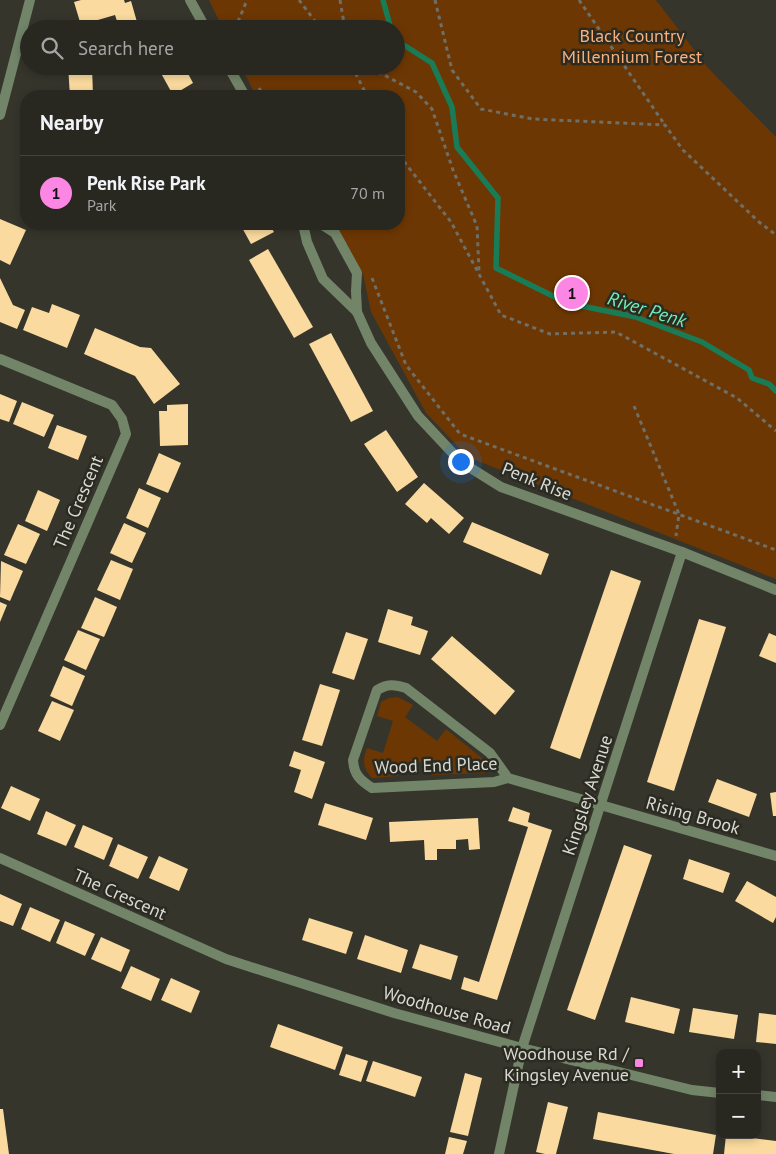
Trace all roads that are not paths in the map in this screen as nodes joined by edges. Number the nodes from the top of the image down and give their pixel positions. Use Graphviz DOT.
graph roads {
  1 [pos="30,0"];
  2 [pos="190,0"];
  3 [pos="25,20"];
  4 [pos="201,20"];
  5 [pos="20,38"];
  6 [pos="233,75"];
  7 [pos="242,90"];
  8 [pos="0,115"];
  9 [pos="304,230"];
  10 [pos="329,230"];
  11 [pos="357,312"];
  12 [pos="0,359"];
  13 [pos="678,551"];
  14 [pos="776,590"];
  15 [pos="0,725"];
  16 [pos="508,778"];
  17 [pos="601,805"];
  18 [pos="776,856"];
  19 [pos="0,858"];
  20 [pos="226,959"];
  21 [pos="522,1048"];
  22 [pos="716,1092"];
  23 [pos="761,1096"];
  24 [pos="776,1097"];
  25 [pos="499,1154"];
  1 -- 3 [label="street"];
  2 -- 4 [label="street"];
  5 -- 8 [label="street"];
  6 -- 7 [label="street"];
  9 -- 11 [label="street, Penk Rise"];
  10 -- 11 [label="street, Penk Rise"];
  11 -- 13 [label="street, Penk Rise"];
  12 -- 15 [label="street, The Crescent"];
  13 -- 14 [label="street, Penk Rise"];
  13 -- 17 [label="street, Kingsley Avenue"];
  16 -- 16 [label="street, Wood End Place"];
  16 -- 17 [label="street, Wood End Place"];
  17 -- 18 [label="street, Rising Brook"];
  17 -- 21 [label="street, Kingsley Avenue"];
  19 -- 20 [label="street, The Crescent"];
  20 -- 21 [label="street, Woodhouse Road"];
  21 -- 22 [label="street, Woodhouse Road"];
  21 -- 25 [label="street, Kingsley Avenue"];
  23 -- 24 [label="street"];
}
